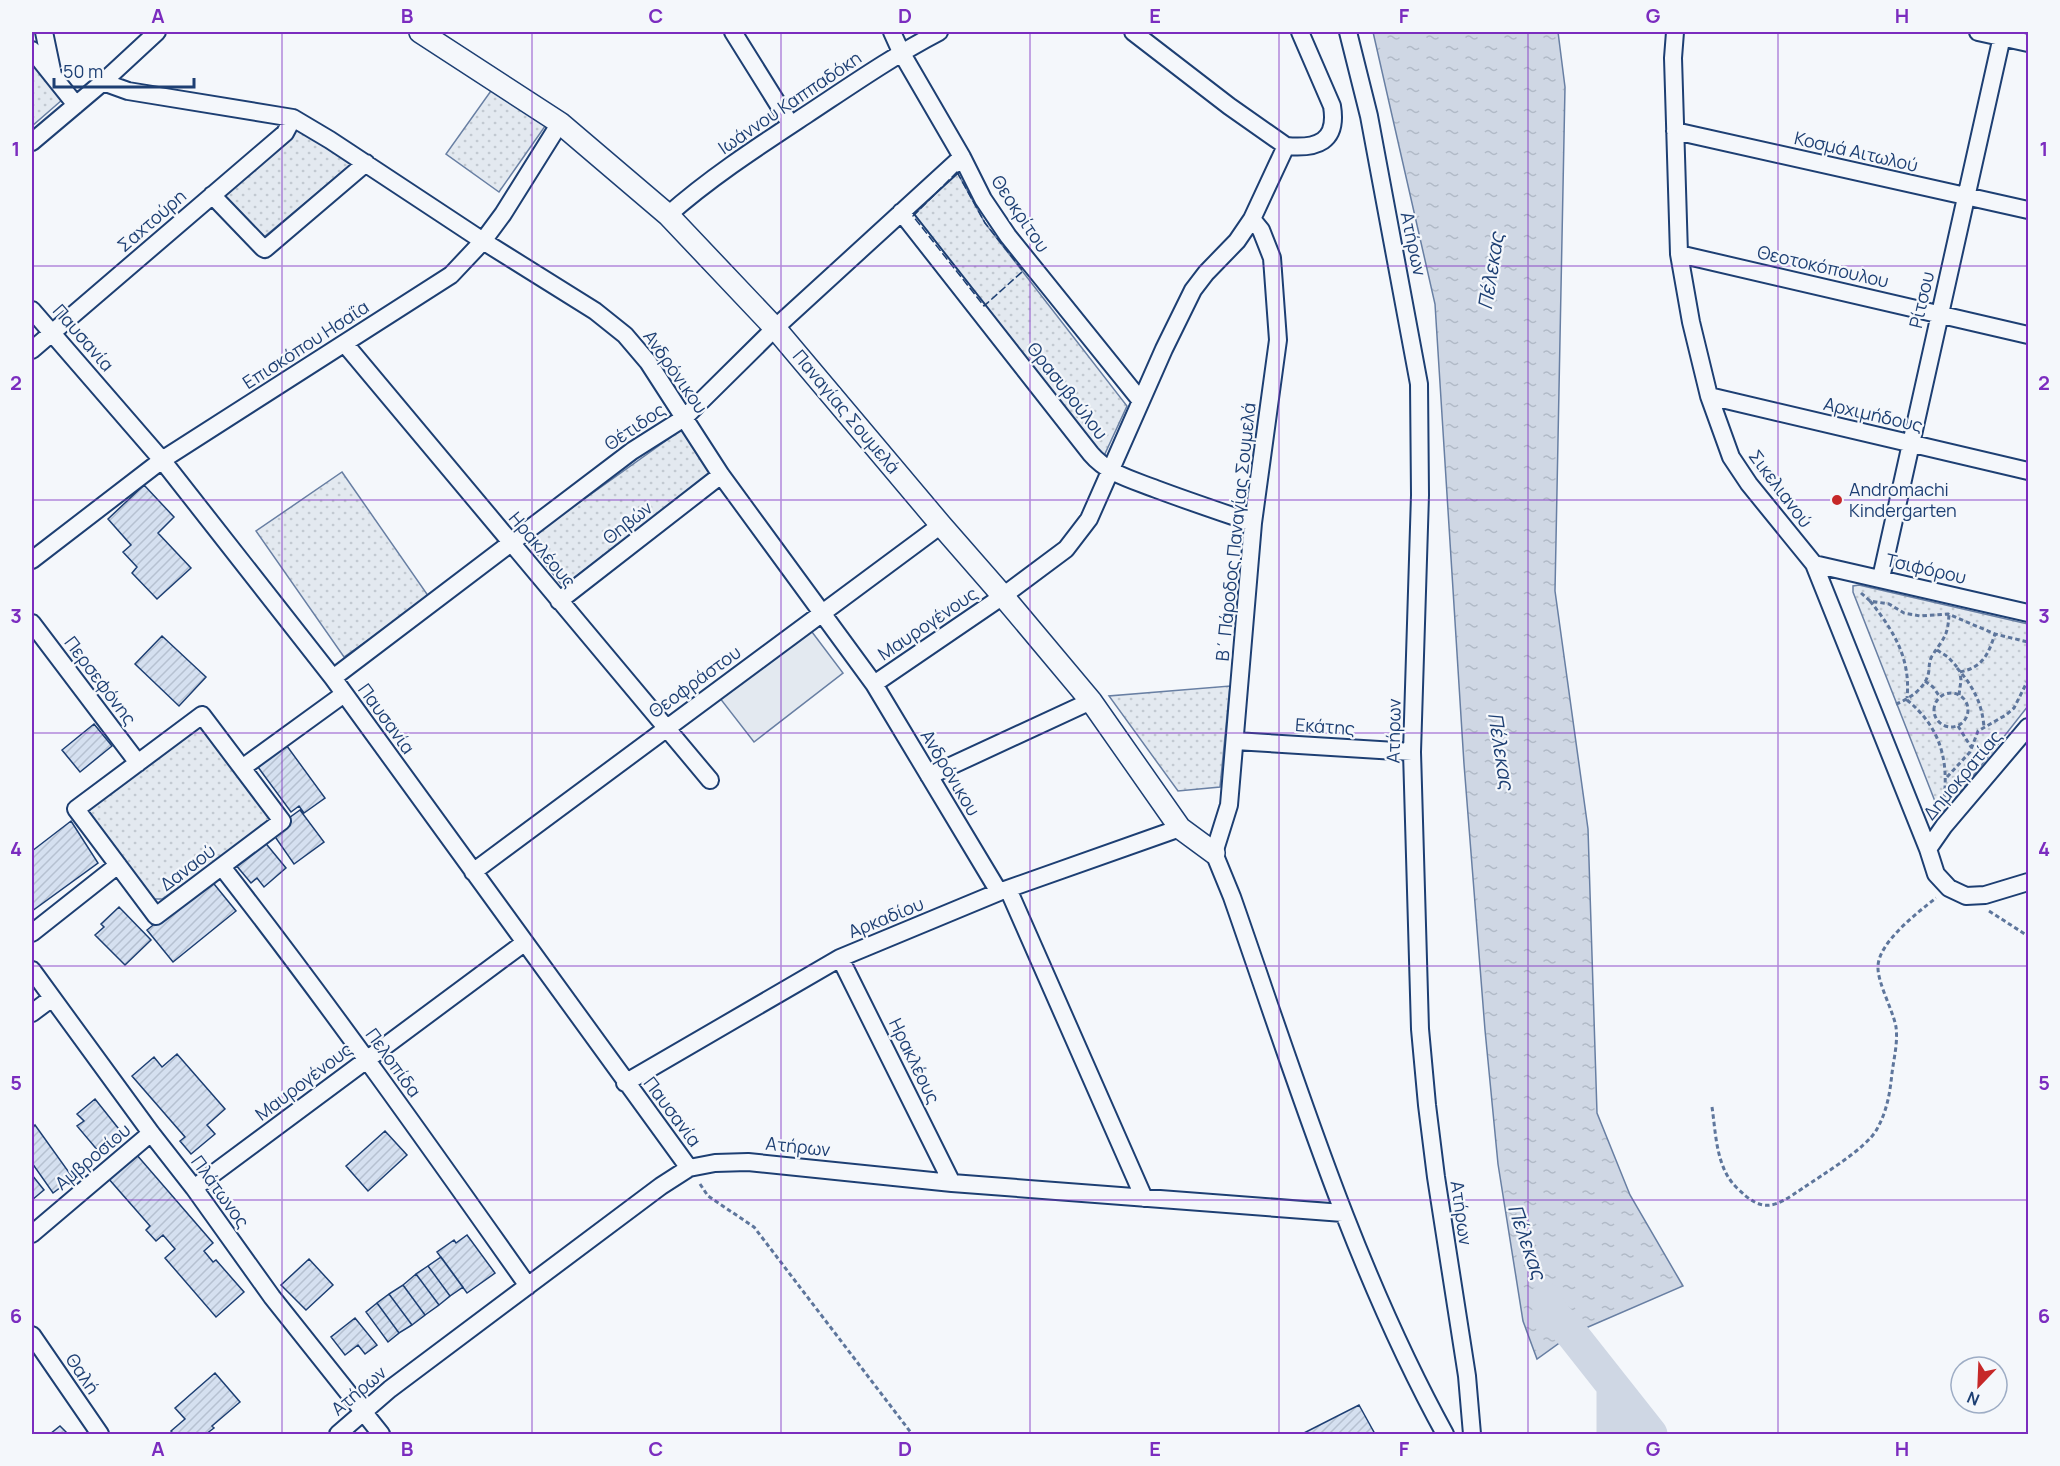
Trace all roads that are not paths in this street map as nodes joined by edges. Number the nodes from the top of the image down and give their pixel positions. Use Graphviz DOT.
graph roads {
  1 [pos="44,32"];
  2 [pos="157,32"];
  3 [pos="420,32"];
  4 [pos="733,32"];
  5 [pos="892,32"];
  6 [pos="939,32"];
  7 [pos="1133,32"];
  8 [pos="1300,32"];
  9 [pos="1348,32"];
  10 [pos="1675,32"];
  11 [pos="1978,32"];
  12 [pos="2002,34"];
  13 [pos="2028,43"];
  14 [pos="32,50"];
  15 [pos="901,52"];
  16 [pos="53,78"];
  17 [pos="103,82"];
  18 [pos="76,105"];
  19 [pos="293,118"];
  20 [pos="561,123"];
  21 [pos="791,124"];
  22 [pos="1675,131"];
  23 [pos="32,142"];
  24 [pos="1286,146"];
  25 [pos="962,157"];
  26 [pos="366,163"];
  27 [pos="212,195"];
  28 [pos="1967,197"];
  29 [pos="2028,210"];
  30 [pos="901,212"];
  31 [pos="668,215"];
  32 [pos="1252,219"];
  33 [pos="483,241"];
  34 [pos="1679,254"];
  35 [pos="32,309"];
  36 [pos="1938,315"];
  37 [pos="775,328"];
  38 [pos="53,333"];
  39 [pos="2028,335"];
  40 [pos="345,344"];
  41 [pos="32,350"];
  42 [pos="1709,396"];
  43 [pos="1141,401"];
  44 [pos="684,418"];
  45 [pos="1910,444"];
  46 [pos="162,460"];
  47 [pos="1110,470"];
  48 [pos="2028,471"];
  49 [pos="721,475"];
  50 [pos="1253,523"];
  51 [pos="941,525"];
  52 [pos="510,542"];
  53 [pos="32,560"];
  54 [pos="1814,564"];
  55 [pos="1881,578"];
  56 [pos="1003,596"];
  57 [pos="559,601"];
  58 [pos="2028,613"];
  59 [pos="822,614"];
  60 [pos="32,623"];
  61 [pos="333,678"];
  62 [pos="874,684"];
  63 [pos="344,694"];
  64 [pos="1091,701"];
  65 [pos="665,728"];
  66 [pos="2028,730"];
  67 [pos="1235,741"];
  68 [pos="1412,752"];
  69 [pos="138,763"];
  70 [pos="242,768"];
  71 [pos="929,776"];
  72 [pos="710,780"];
  73 [pos="1180,828"];
  74 [pos="1928,849"];
  75 [pos="1214,853"];
  76 [pos="118,865"];
  77 [pos="222,867"];
  78 [pos="473,872"];
  79 [pos="2028,882"];
  80 [pos="1004,891"];
  81 [pos="32,933"];
  82 [pos="524,943"];
  83 [pos="840,958"];
  84 [pos="32,970"];
  85 [pos="52,998"];
  86 [pos="32,1013"];
  87 [pos="367,1060"];
  88 [pos="626,1083"];
  89 [pos="151,1133"];
  90 [pos="689,1168"];
  91 [pos="952,1183"];
  92 [pos="194,1188"];
  93 [pos="1144,1198"];
  94 [pos="1343,1213"];
  95 [pos="32,1234"];
  96 [pos="528,1286"];
  97 [pos="33,1339"];
  98 [pos="363,1413"];
  99 [pos="100,1434"];
  100 [pos="338,1434"];
  101 [pos="381,1434"];
  102 [pos="1445,1434"];
  103 [pos="1472,1434"];
  1 -- 16 [label="street"];
  2 -- 17 [label="street"];
  3 -- 20 [label="street, Παναγίας Σουμελά"];
  4 -- 21 [label="street"];
  5 -- 15 [label="street, Θεοκρίτου"];
  6 -- 15 [label="street, Ιωάννου Καππαδόκη"];
  7 -- 24 [label="street"];
  8 -- 24 [label="street"];
  9 -- 68 [label="street, Ατήρων"];
  10 -- 22 [label="street, Σικελιανού"];
  11 -- 12 [label="street"];
  12 -- 13 [label="street"];
  12 -- 28 [label="street, Ρίτσου"];
  14 -- 16 [label="street"];
  15 -- 21 [label="street, Ιωάννου Καππαδόκη"];
  15 -- 25 [label="street, Θεοκρίτου"];
  16 -- 18 [label="street"];
  17 -- 18 [label="street"];
  17 -- 19 [label="street, Ανδρόνικου"];
  18 -- 23 [label="street"];
  19 -- 26 [label="street, Ανδρόνικου"];
  19 -- 27 [label="street, Σαχτούρη"];
  20 -- 31 [label="street, Παναγίας Σουμελά"];
  20 -- 33 [label="street, Επισκόπου Ησαΐα"];
  21 -- 31 [label="street, Ιωάννου Καππαδόκη"];
  22 -- 28 [label="street, Κοσμά Αιτωλού"];
  22 -- 34 [label="street, Σικελιανού"];
  24 -- 32 [label="street, Μαυρογένους"];
  25 -- 30 [label="street, Θέτιδος"];
  25 -- 43 [label="street, Θεοκρίτου"];
  26 -- 27 [label="street"];
  26 -- 33 [label="street, Ανδρόνικου"];
  27 -- 38 [label="street, Σαχτούρη"];
  28 -- 29 [label="street, Κοσμά Αιτωλού"];
  28 -- 36 [label="street, Ρίτσου"];
  30 -- 37 [label="street, Θέτιδος"];
  30 -- 47 [label="street, Θρασυβούλου"];
  31 -- 37 [label="street, Παναγίας Σουμελά"];
  32 -- 43 [label="street, Μαυρογένους"];
  32 -- 50 [label="street, Β΄ Πάροδος Παναγίας Σουμελά"];
  33 -- 40 [label="street, Επισκόπου Ησαΐα"];
  33 -- 44 [label="street, Ανδρόνικου"];
  34 -- 36 [label="street, Θεοτοκόπουλου"];
  34 -- 42 [label="street, Σικελιανού"];
  35 -- 38 [label="street, Παυσανία"];
  36 -- 39 [label="street, Θεοτοκόπουλου"];
  36 -- 45 [label="street, Ρίτσου"];
  37 -- 44 [label="street, Θέτιδος"];
  37 -- 51 [label="street, Παναγίας Σουμελά"];
  38 -- 41 [label="street, Σαχτούρη"];
  38 -- 46 [label="street, Παυσανία"];
  40 -- 46 [label="street, Επισκόπου Ησαΐα"];
  40 -- 52 [label="street, Ηρακλέους"];
  42 -- 45 [label="street, Αρχιμήδους"];
  42 -- 54 [label="street, Σικελιανού"];
  43 -- 47 [label="street, Μαυρογένους"];
  44 -- 49 [label="street, Ανδρόνικου"];
  44 -- 52 [label="street, Θέτιδος"];
  45 -- 48 [label="street, Αρχιμήδους"];
  45 -- 55 [label="street, Ρίτσου"];
  46 -- 53 [label="street, Επισκόπου Ησαΐα"];
  46 -- 61 [label="street, Παυσανία"];
  47 -- 50 [label="street, Θρασυβούλου"];
  47 -- 56 [label="street, Μαυρογένους"];
  49 -- 57 [label="street, Θηβών"];
  49 -- 59 [label="street, Ανδρόνικου"];
  50 -- 67 [label="street, Β΄ Πάροδος Παναγίας Σουμελά"];
  51 -- 56 [label="street, Παναγίας Σουμελά"];
  51 -- 59 [label="street, Θεοφράστου"];
  52 -- 57 [label="street, Ηρακλέους"];
  52 -- 61 [label="street, Θέτιδος"];
  54 -- 55 [label="street, Τσιφόρου"];
  54 -- 74 [label="street, Σικελιανού"];
  55 -- 58 [label="street, Τσιφόρου"];
  56 -- 62 [label="street, Μαυρογένους"];
  56 -- 64 [label="street, Παναγίας Σουμελά"];
  57 -- 65 [label="street, Ηρακλέους"];
  59 -- 62 [label="street, Ανδρόνικου"];
  59 -- 65 [label="street, Θεοφράστου"];
  60 -- 69 [label="street, Περσεφόνης"];
  61 -- 63 [label="street, Παυσανία"];
  62 -- 71 [label="street, Ανδρόνικου"];
  63 -- 70 [label="street"];
  63 -- 78 [label="street, Παυσανία"];
  64 -- 71 [label="street"];
  64 -- 73 [label="street, Παναγίας Σουμελά"];
  65 -- 72 [label="street, Ηρακλέους"];
  65 -- 78 [label="street, Θεοφράστου"];
  66 -- 74 [label="street, Δημοκρατίας"];
  67 -- 68 [label="street, Εκάτης"];
  67 -- 75 [label="street, Β΄ Πάροδος Παναγίας Σουμελά"];
  68 -- 103 [label="street, Ατήρων"];
  69 -- 70 [label="street, Δαναού"];
  69 -- 76 [label="street, Δαναού"];
  70 -- 77 [label="street, Δαναού"];
  71 -- 80 [label="street, Ανδρόνικου"];
  73 -- 75 [label="street, Παναγίας Σουμελά"];
  73 -- 80 [label="street, Αρκαδίου"];
  74 -- 79 [label="street, Σικελιανού"];
  75 -- 94 [label="street"];
  76 -- 77 [label="street, Δαναού"];
  76 -- 81 [label="street"];
  77 -- 87 [label="street, Πελοπίδα"];
  78 -- 82 [label="street, Παυσανία"];
  80 -- 83 [label="street, Αρκαδίου"];
  80 -- 93 [label="street, Ανδρόνικου"];
  82 -- 87 [label="street, Μαυρογένους"];
  82 -- 88 [label="street, Παυσανία"];
  83 -- 88 [label="street, Αρκαδίου"];
  83 -- 91 [label="street, Ηρακλέους"];
  84 -- 85 [label="street, Πλάτωνος"];
  85 -- 86 [label="street"];
  85 -- 89 [label="street, Πλάτωνος"];
  87 -- 92 [label="street, Μαυρογένους"];
  87 -- 96 [label="street, Πελοπίδα"];
  88 -- 90 [label="street, Παυσανία"];
  89 -- 92 [label="street, Πλάτωνος"];
  89 -- 95 [label="street, Αμβροσίου"];
  90 -- 91 [label="street, Ατήρων"];
  90 -- 96 [label="street, Ατήρων"];
  91 -- 93 [label="street, Ατήρων"];
  92 -- 98 [label="street, Πλάτωνος"];
  93 -- 94 [label="street, Ατήρων"];
  94 -- 102 [label="street"];
  96 -- 98 [label="street, Ατήρων"];
  97 -- 99 [label="street, Θαλή"];
  98 -- 100 [label="street, Ατήρων"];
  98 -- 101 [label="street, Πλάτωνος"];
}
